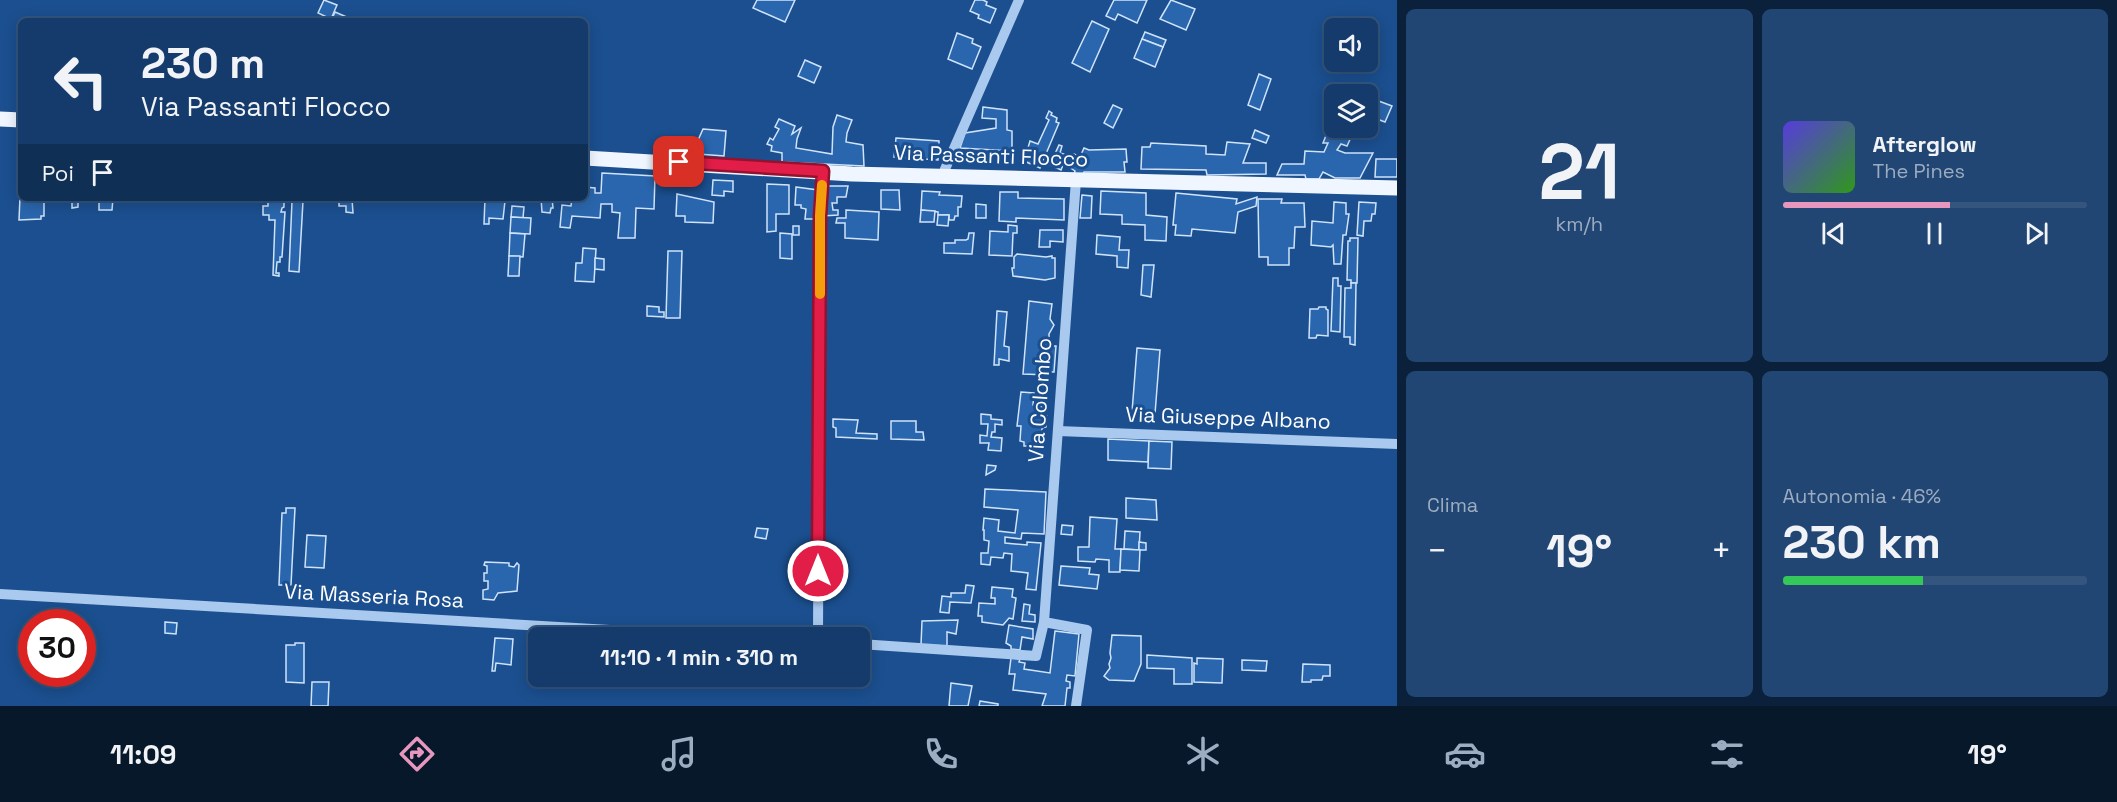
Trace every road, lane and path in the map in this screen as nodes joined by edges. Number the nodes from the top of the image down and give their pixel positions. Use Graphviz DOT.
graph roads {
  1 [pos="1019,0"];
  2 [pos="0,119"];
  3 [pos="18,120"];
  4 [pos="588,158"];
  5 [pos="823,171"];
  6 [pos="942,176"];
  7 [pos="1076,180"];
  8 [pos="1397,188"];
  9 [pos="1058,431"];
  10 [pos="1397,444"];
  11 [pos="0,594"];
  12 [pos="1044,622"];
  13 [pos="560,627"];
  14 [pos="818,627"];
  15 [pos="870,645"];
  16 [pos="1076,706"];
  1 -- 6 [label="street"];
  2 -- 3 [label="main road"];
  4 -- 5 [label="main road, Via Passanti Flocco"];
  5 -- 6 [label="main road, Via Passanti Flocco"];
  5 -- 14 [label="street"];
  6 -- 7 [label="main road, Via Passanti Flocco"];
  7 -- 8 [label="main road, Via Passanti Flocco"];
  7 -- 9 [label="street, Via Colombo"];
  9 -- 10 [label="street, Via Giuseppe Albano"];
  9 -- 12 [label="street, Via Colombo"];
  11 -- 13 [label="street, Via Masseria Rosa"];
  12 -- 15 [label="street, Via Colombo"];
  12 -- 16 [label="street"];
}
